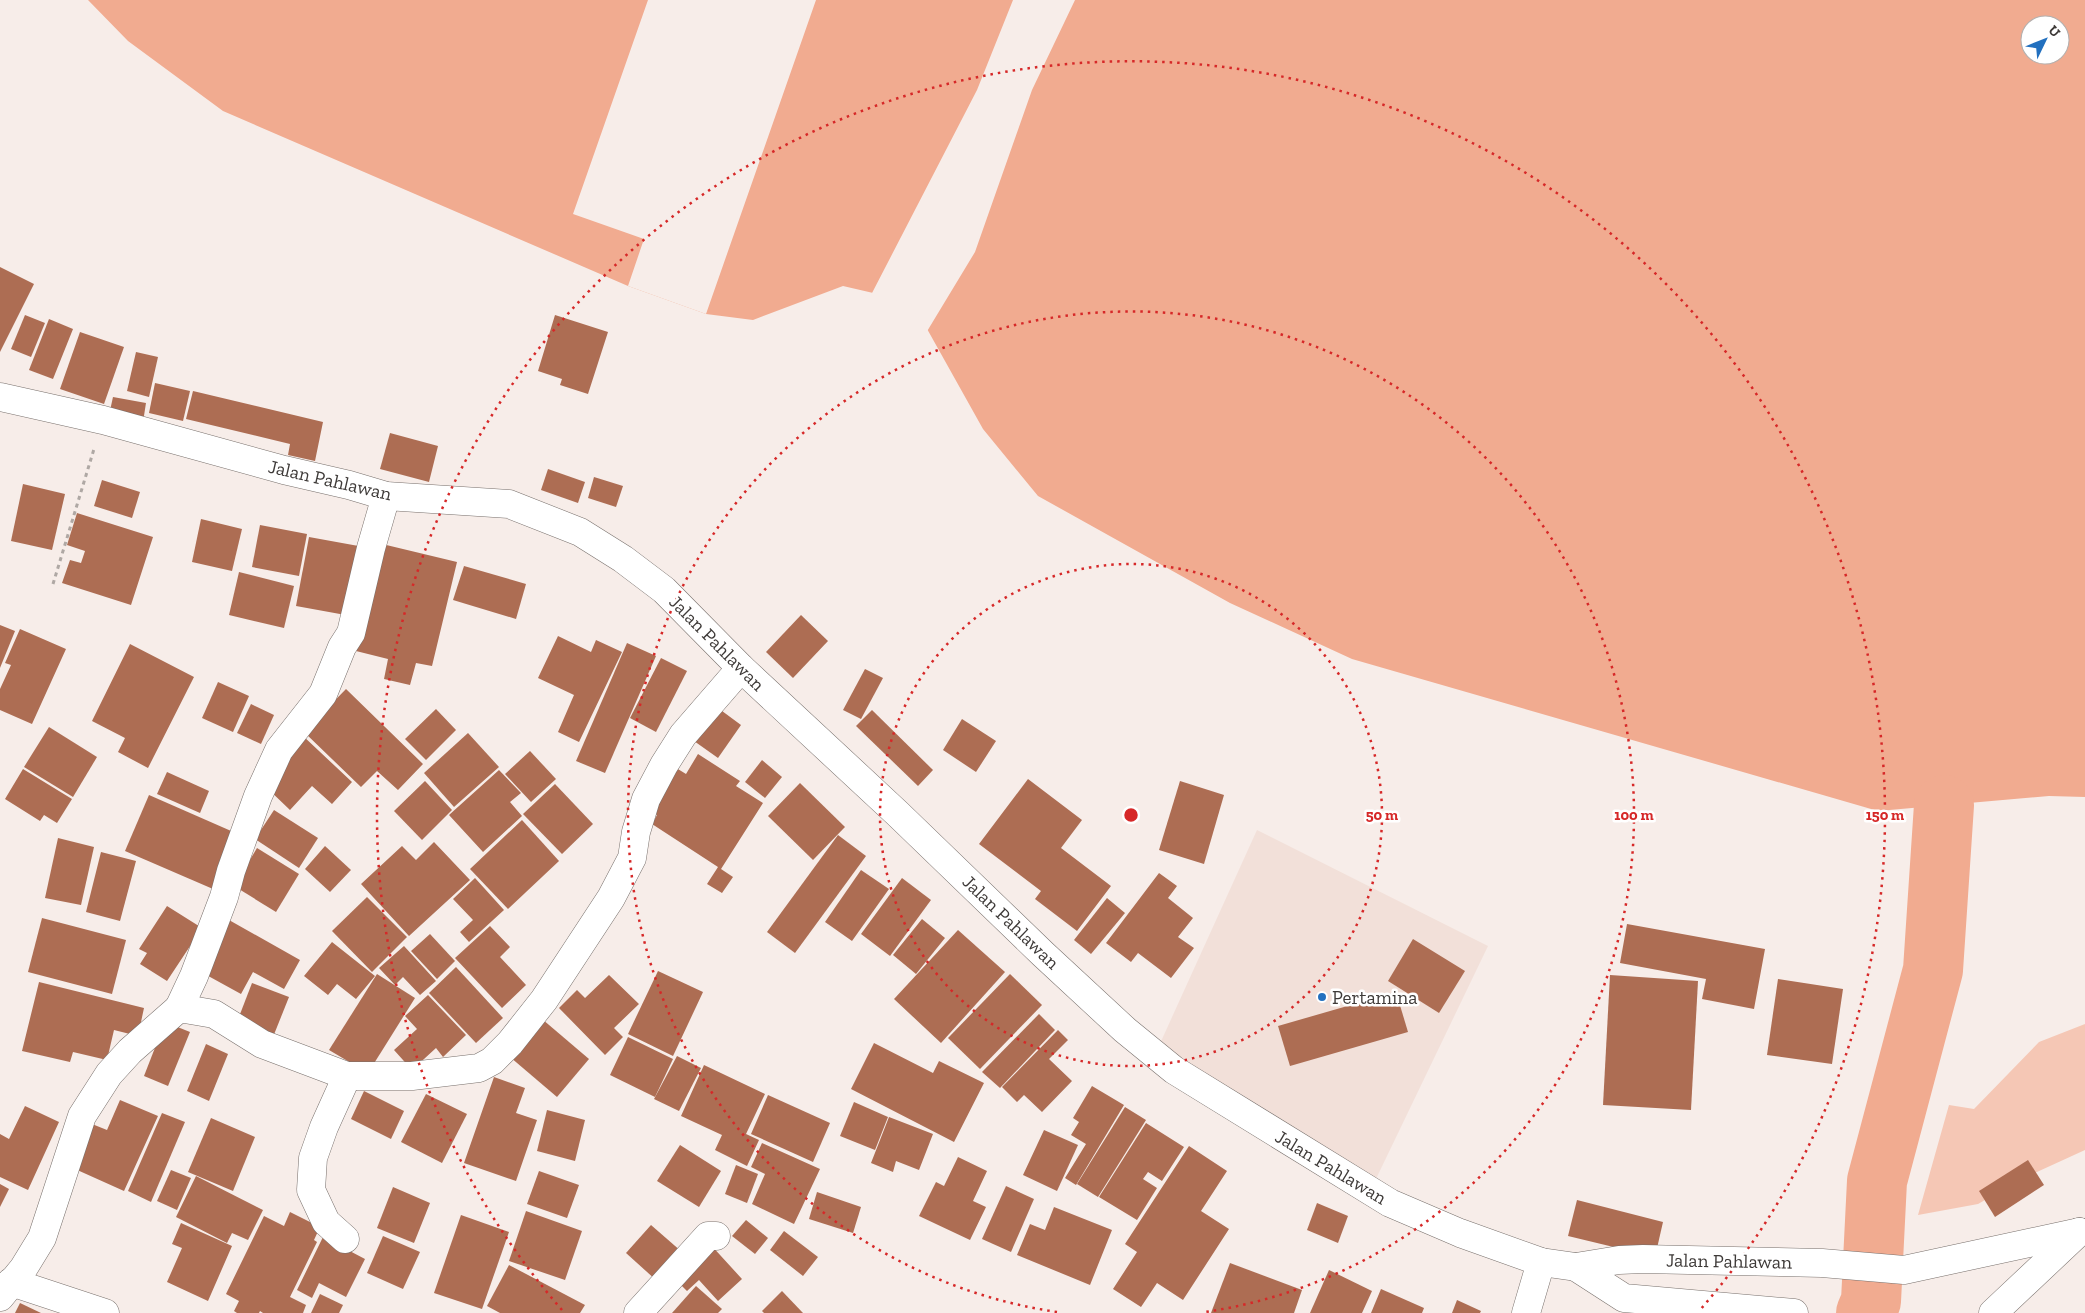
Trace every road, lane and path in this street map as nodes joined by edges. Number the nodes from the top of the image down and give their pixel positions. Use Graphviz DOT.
graph roads {
  1 [pos="0,397"];
  2 [pos="103,420"];
  3 [pos="386,496"];
  4 [pos="53,584"];
  5 [pos="741,668"];
  6 [pos="179,1008"];
  7 [pos="347,1076"];
  8 [pos="2082,1228"];
  9 [pos="716,1236"];
  10 [pos="345,1239"];
  11 [pos="1541,1262"];
  12 [pos="1576,1267"];
  13 [pos="5,1289"];
  14 [pos="105,1313"];
  15 [pos="638,1313"];
  16 [pos="1526,1313"];
  17 [pos="1794,1313"];
  18 [pos="1993,1313"];
  1 -- 2 [label="main road, Jalan Pahlawan"];
  2 -- 3 [label="main road, Jalan Pahlawan"];
  2 -- 4 [label="path"];
  3 -- 5 [label="main road, Jalan Pahlawan"];
  3 -- 6 [label="main road"];
  5 -- 7 [label="main road"];
  5 -- 11 [label="main road, Jalan Pahlawan"];
  6 -- 7 [label="main road"];
  6 -- 13 [label="main road"];
  7 -- 10 [label="main road"];
  8 -- 12 [label="main road, Jalan Pahlawan"];
  8 -- 18 [label="main road, Jalan Pahlawan"];
  9 -- 15 [label="main road"];
  11 -- 12 [label="main road, Jalan Pahlawan"];
  11 -- 16 [label="main road"];
  12 -- 17 [label="main road"];
  13 -- 14 [label="main road"];
}
